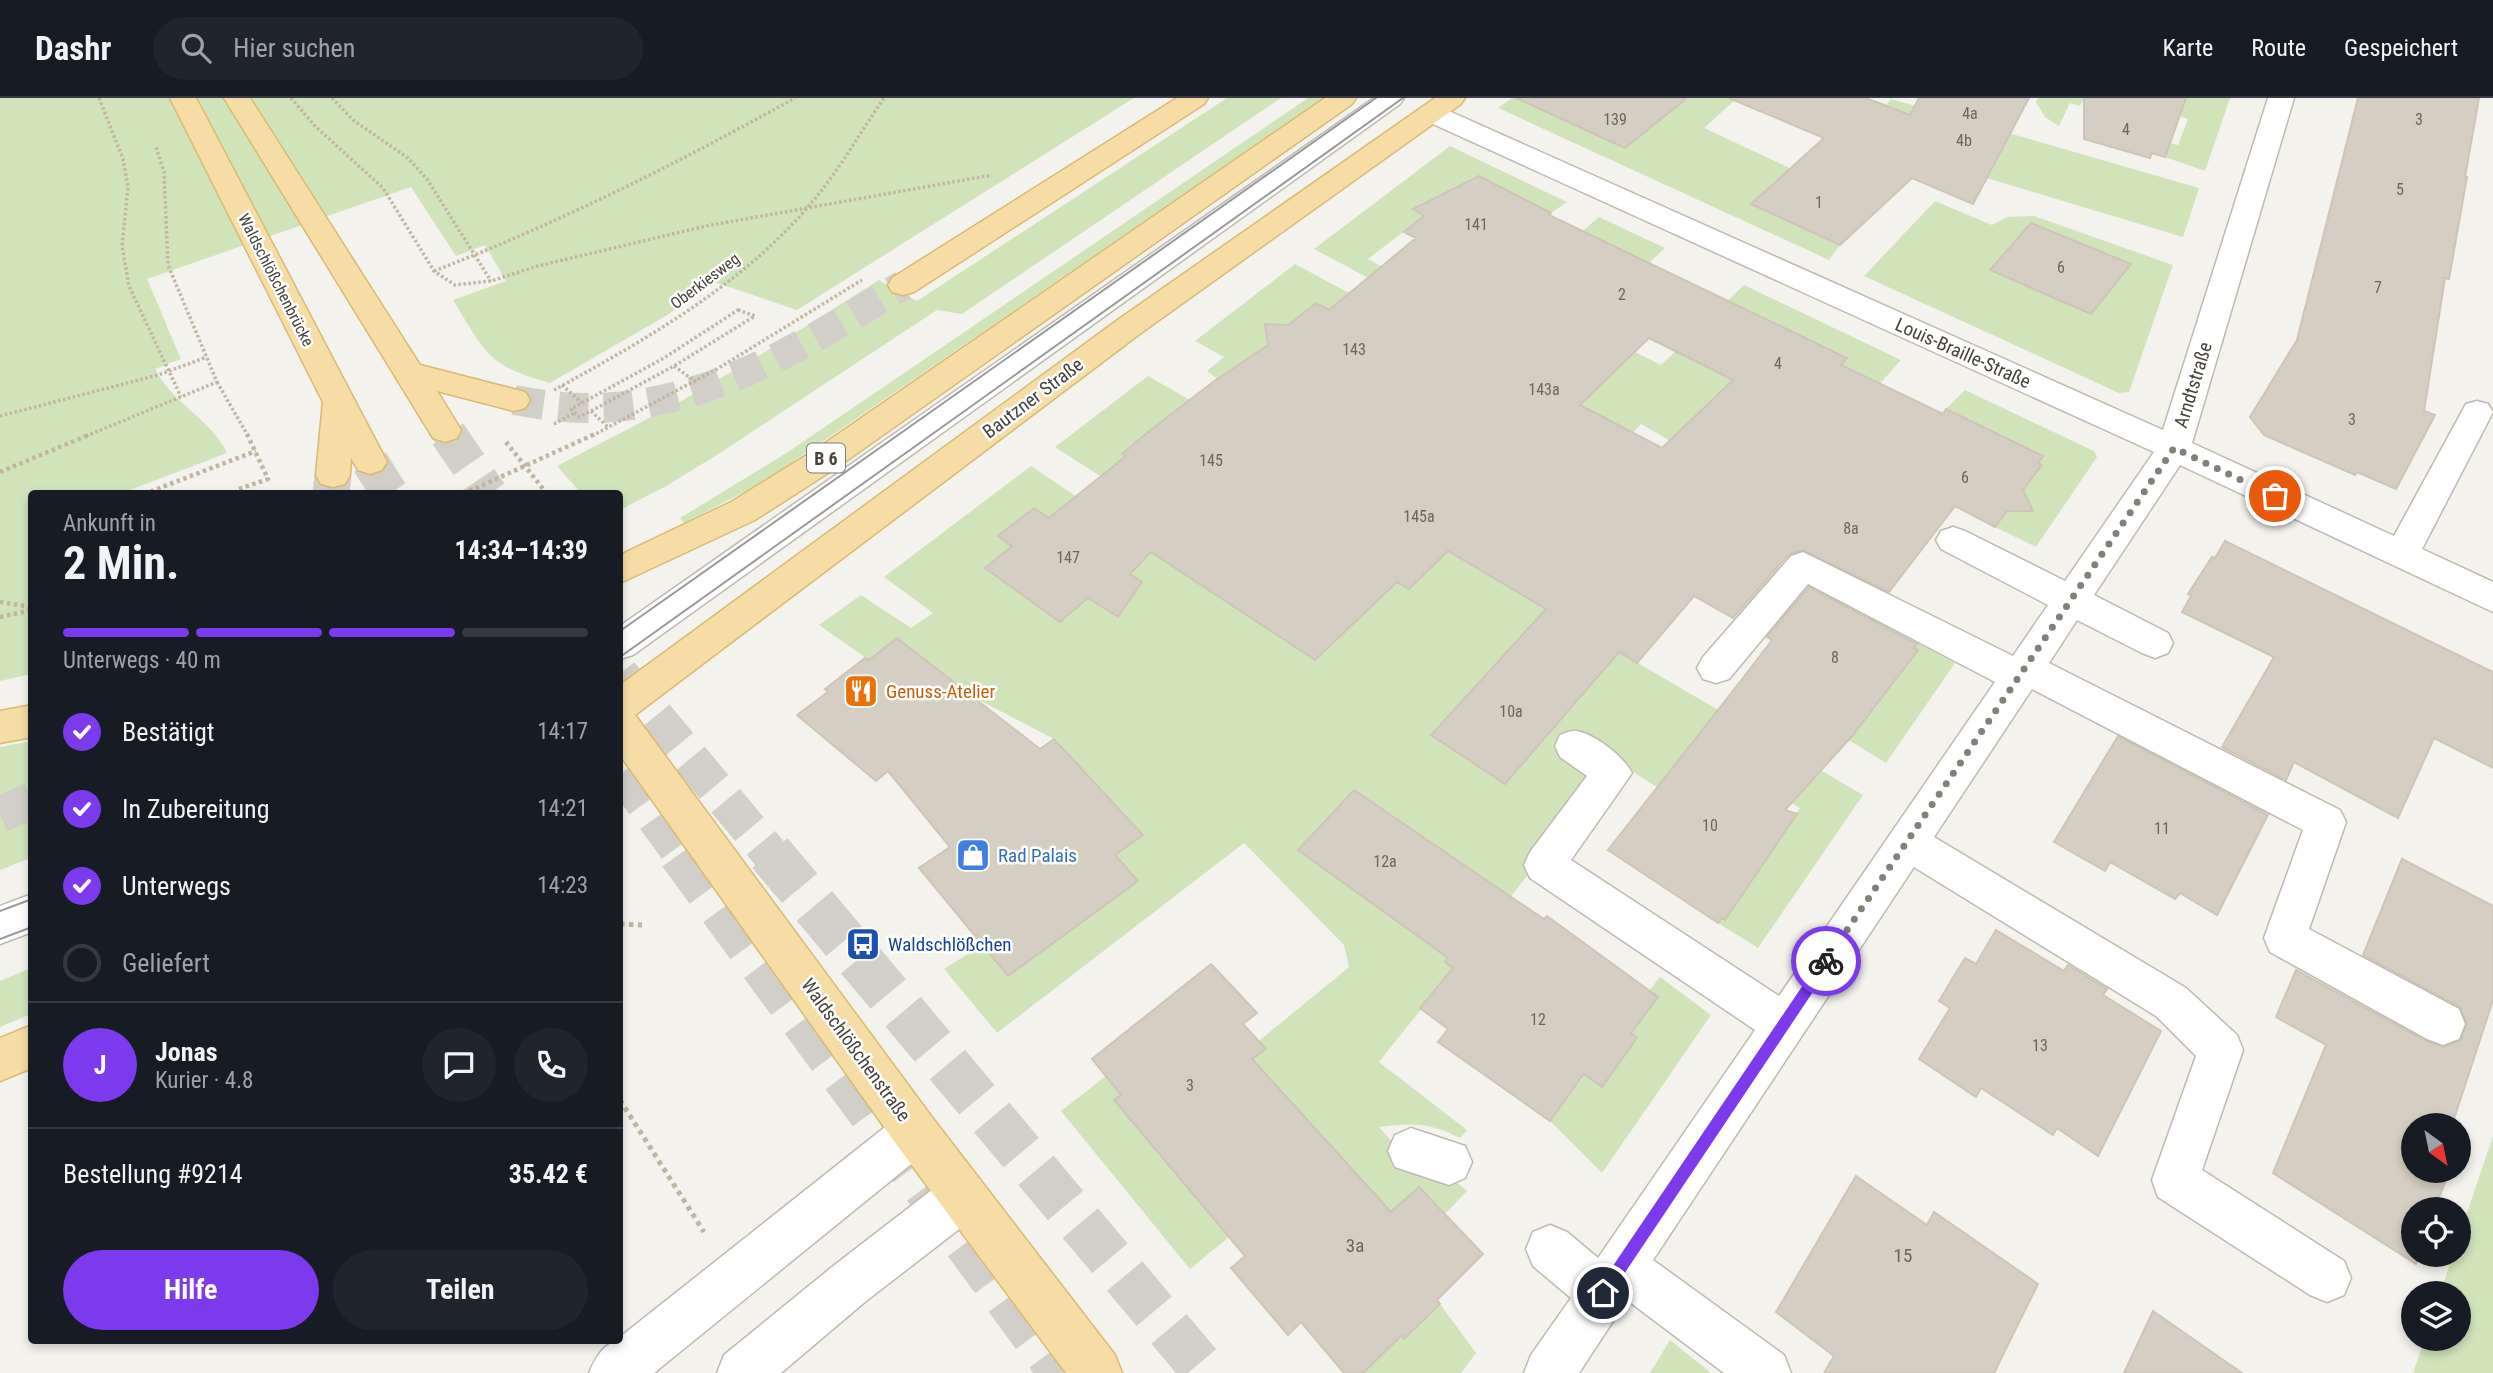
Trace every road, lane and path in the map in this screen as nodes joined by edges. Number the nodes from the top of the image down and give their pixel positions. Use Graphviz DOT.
graph roads {
  1 [pos="99,98"];
  2 [pos="183,98"];
  3 [pos="237,98"];
  4 [pos="291,98"];
  5 [pos="332,98"];
  6 [pos="795,98"];
  7 [pos="884,98"];
  8 [pos="1195,98"];
  9 [pos="1343,98"];
  10 [pos="1391,98"];
  11 [pos="2281,98"];
  12 [pos="1441,105"];
  13 [pos="154,139"];
  14 [pos="998,174"];
  15 [pos="808,206"];
  16 [pos="475,256"];
  17 [pos="434,271"];
  18 [pos="491,281"];
  19 [pos="903,285"];
  20 [pos="206,357"];
  21 [pos="674,366"];
  22 [pos="169,371"];
  23 [pos="715,371"];
  24 [pos="409,373"];
  25 [pos="217,382"];
  26 [pos="696,382"];
  27 [pos="562,385"];
  28 [pos="551,391"];
  29 [pos="181,397"];
  30 [pos="514,400"];
  31 [pos="339,403"];
  32 [pos="582,403"];
  33 [pos="591,411"];
  34 [pos="2477,412"];
  35 [pos="575,413"];
  36 [pos="0,416"];
  37 [pos="553,425"];
  38 [pos="609,428"];
  39 [pos="445,430"];
  40 [pos="503,439"];
  41 [pos="2174,448"];
  42 [pos="256,451"];
  43 [pos="370,462"];
  44 [pos="527,468"];
  45 [pos="0,472"];
  46 [pos="333,475"];
  47 [pos="239,489"];
  48 [pos="154,490"];
  49 [pos="473,490"];
  50 [pos="544,490"];
  51 [pos="1953,540"];
  52 [pos="2401,555"];
  53 [pos="623,569"];
  54 [pos="2493,598"];
  55 [pos="2071,600"];
  56 [pos="0,602"];
  57 [pos="28,607"];
  58 [pos="28,609"];
  59 [pos="0,617"];
  60 [pos="623,643"];
  61 [pos="2155,643"];
  62 [pos="1716,668"];
  63 [pos="2022,672"];
  64 [pos="623,703"];
  65 [pos="28,721"];
  66 [pos="0,727"];
  67 [pos="623,729"];
  68 [pos="1574,746"];
  69 [pos="1907,842"];
  70 [pos="28,914"];
  71 [pos="623,924"];
  72 [pos="0,925"];
  73 [pos="642,925"];
  74 [pos="1783,1024"];
  75 [pos="2443,1024"];
  76 [pos="28,1048"];
  77 [pos="0,1060"];
  78 [pos="623,1105"];
  79 [pos="915,1132"];
  80 [pos="962,1196"];
  81 [pos="1550,1249"];
  82 [pos="2327,1278"];
  83 [pos="734,1279"];
  84 [pos="1612,1280"];
  85 [pos="614,1373"];
  86 [pos="742,1373"];
  87 [pos="1097,1373"];
  88 [pos="1549,1373"];
  89 [pos="1766,1373"];
  1 -- 22 [label="path"];
  2 -- 31 [label="main road, Waldschlößchenbrücke"];
  3 -- 24 [label="main road"];
  4 -- 17 [label="path"];
  5 -- 16 [label="path"];
  6 -- 16 [label="path"];
  7 -- 15 [label="path, Oberkiesweg"];
  8 -- 19 [label="main road"];
  9 -- 53 [label="main road, B 6"];
  10 -- 60 [label="street"];
  11 -- 41 [label="street, Arndtstraße"];
  12 -- 41 [label="street, Louis-Braille-Straße"];
  12 -- 64 [label="main road, Bautzner Straße"];
  13 -- 20 [label="path"];
  14 -- 15 [label="path"];
  15 -- 18 [label="path"];
  15 -- 27 [label="path, Oberkiesweg"];
  16 -- 17 [label="path"];
  16 -- 18 [label="path"];
  17 -- 18 [label="path"];
  20 -- 22 [label="path"];
  20 -- 25 [label="path"];
  21 -- 26 [label="path"];
  21 -- 32 [label="path"];
  21 -- 33 [label="path"];
  22 -- 29 [label="path"];
  22 -- 36 [label="path"];
  23 -- 26 [label="path"];
  24 -- 30 [label="main road"];
  24 -- 39 [label="main road"];
  25 -- 29 [label="path"];
  25 -- 42 [label="path"];
  26 -- 38 [label="path"];
  27 -- 28 [label="path, Oberkiesweg"];
  27 -- 32 [label="path"];
  29 -- 45 [label="path"];
  31 -- 43 [label="main road, Waldschlößchenbrücke"];
  31 -- 46 [label="main road"];
  32 -- 35 [label="path"];
  33 -- 35 [label="path"];
  33 -- 38 [label="path"];
  34 -- 52 [label="street"];
  35 -- 37 [label="path"];
  38 -- 44 [label="path"];
  40 -- 44 [label="path"];
  41 -- 52 [label="street, Louis-Braille-Straße"];
  41 -- 55 [label="street, Arndtstraße"];
  42 -- 47 [label="path"];
  42 -- 48 [label="path"];
  44 -- 49 [label="path"];
  44 -- 50 [label="path"];
  51 -- 55 [label="street"];
  52 -- 54 [label="street, Louis-Braille-Straße"];
  55 -- 61 [label="street"];
  55 -- 63 [label="street, Arndtstraße"];
  56 -- 57 [label="path"];
  58 -- 59 [label="path"];
  62 -- 63 [label="street"];
  63 -- 69 [label="street, Arndtstraße"];
  63 -- 75 [label="street"];
  65 -- 66 [label="main road"];
  67 -- 79 [label="main road, Waldschlößchenstraße"];
  68 -- 74 [label="street"];
  69 -- 74 [label="street, Arndtstraße"];
  69 -- 82 [label="street"];
  70 -- 72 [label="street"];
  71 -- 73 [label="path"];
  74 -- 84 [label="street, Arndtstraße"];
  76 -- 77 [label="main road"];
  78 -- 83 [label="path"];
  79 -- 80 [label="main road, Waldschlößchenstraße"];
  79 -- 83 [label="street"];
  80 -- 86 [label="street"];
  80 -- 87 [label="main road, Waldschlößchenstraße"];
  81 -- 84 [label="street"];
  83 -- 85 [label="street"];
  84 -- 88 [label="street, Arndtstraße"];
  84 -- 89 [label="street"];
}
